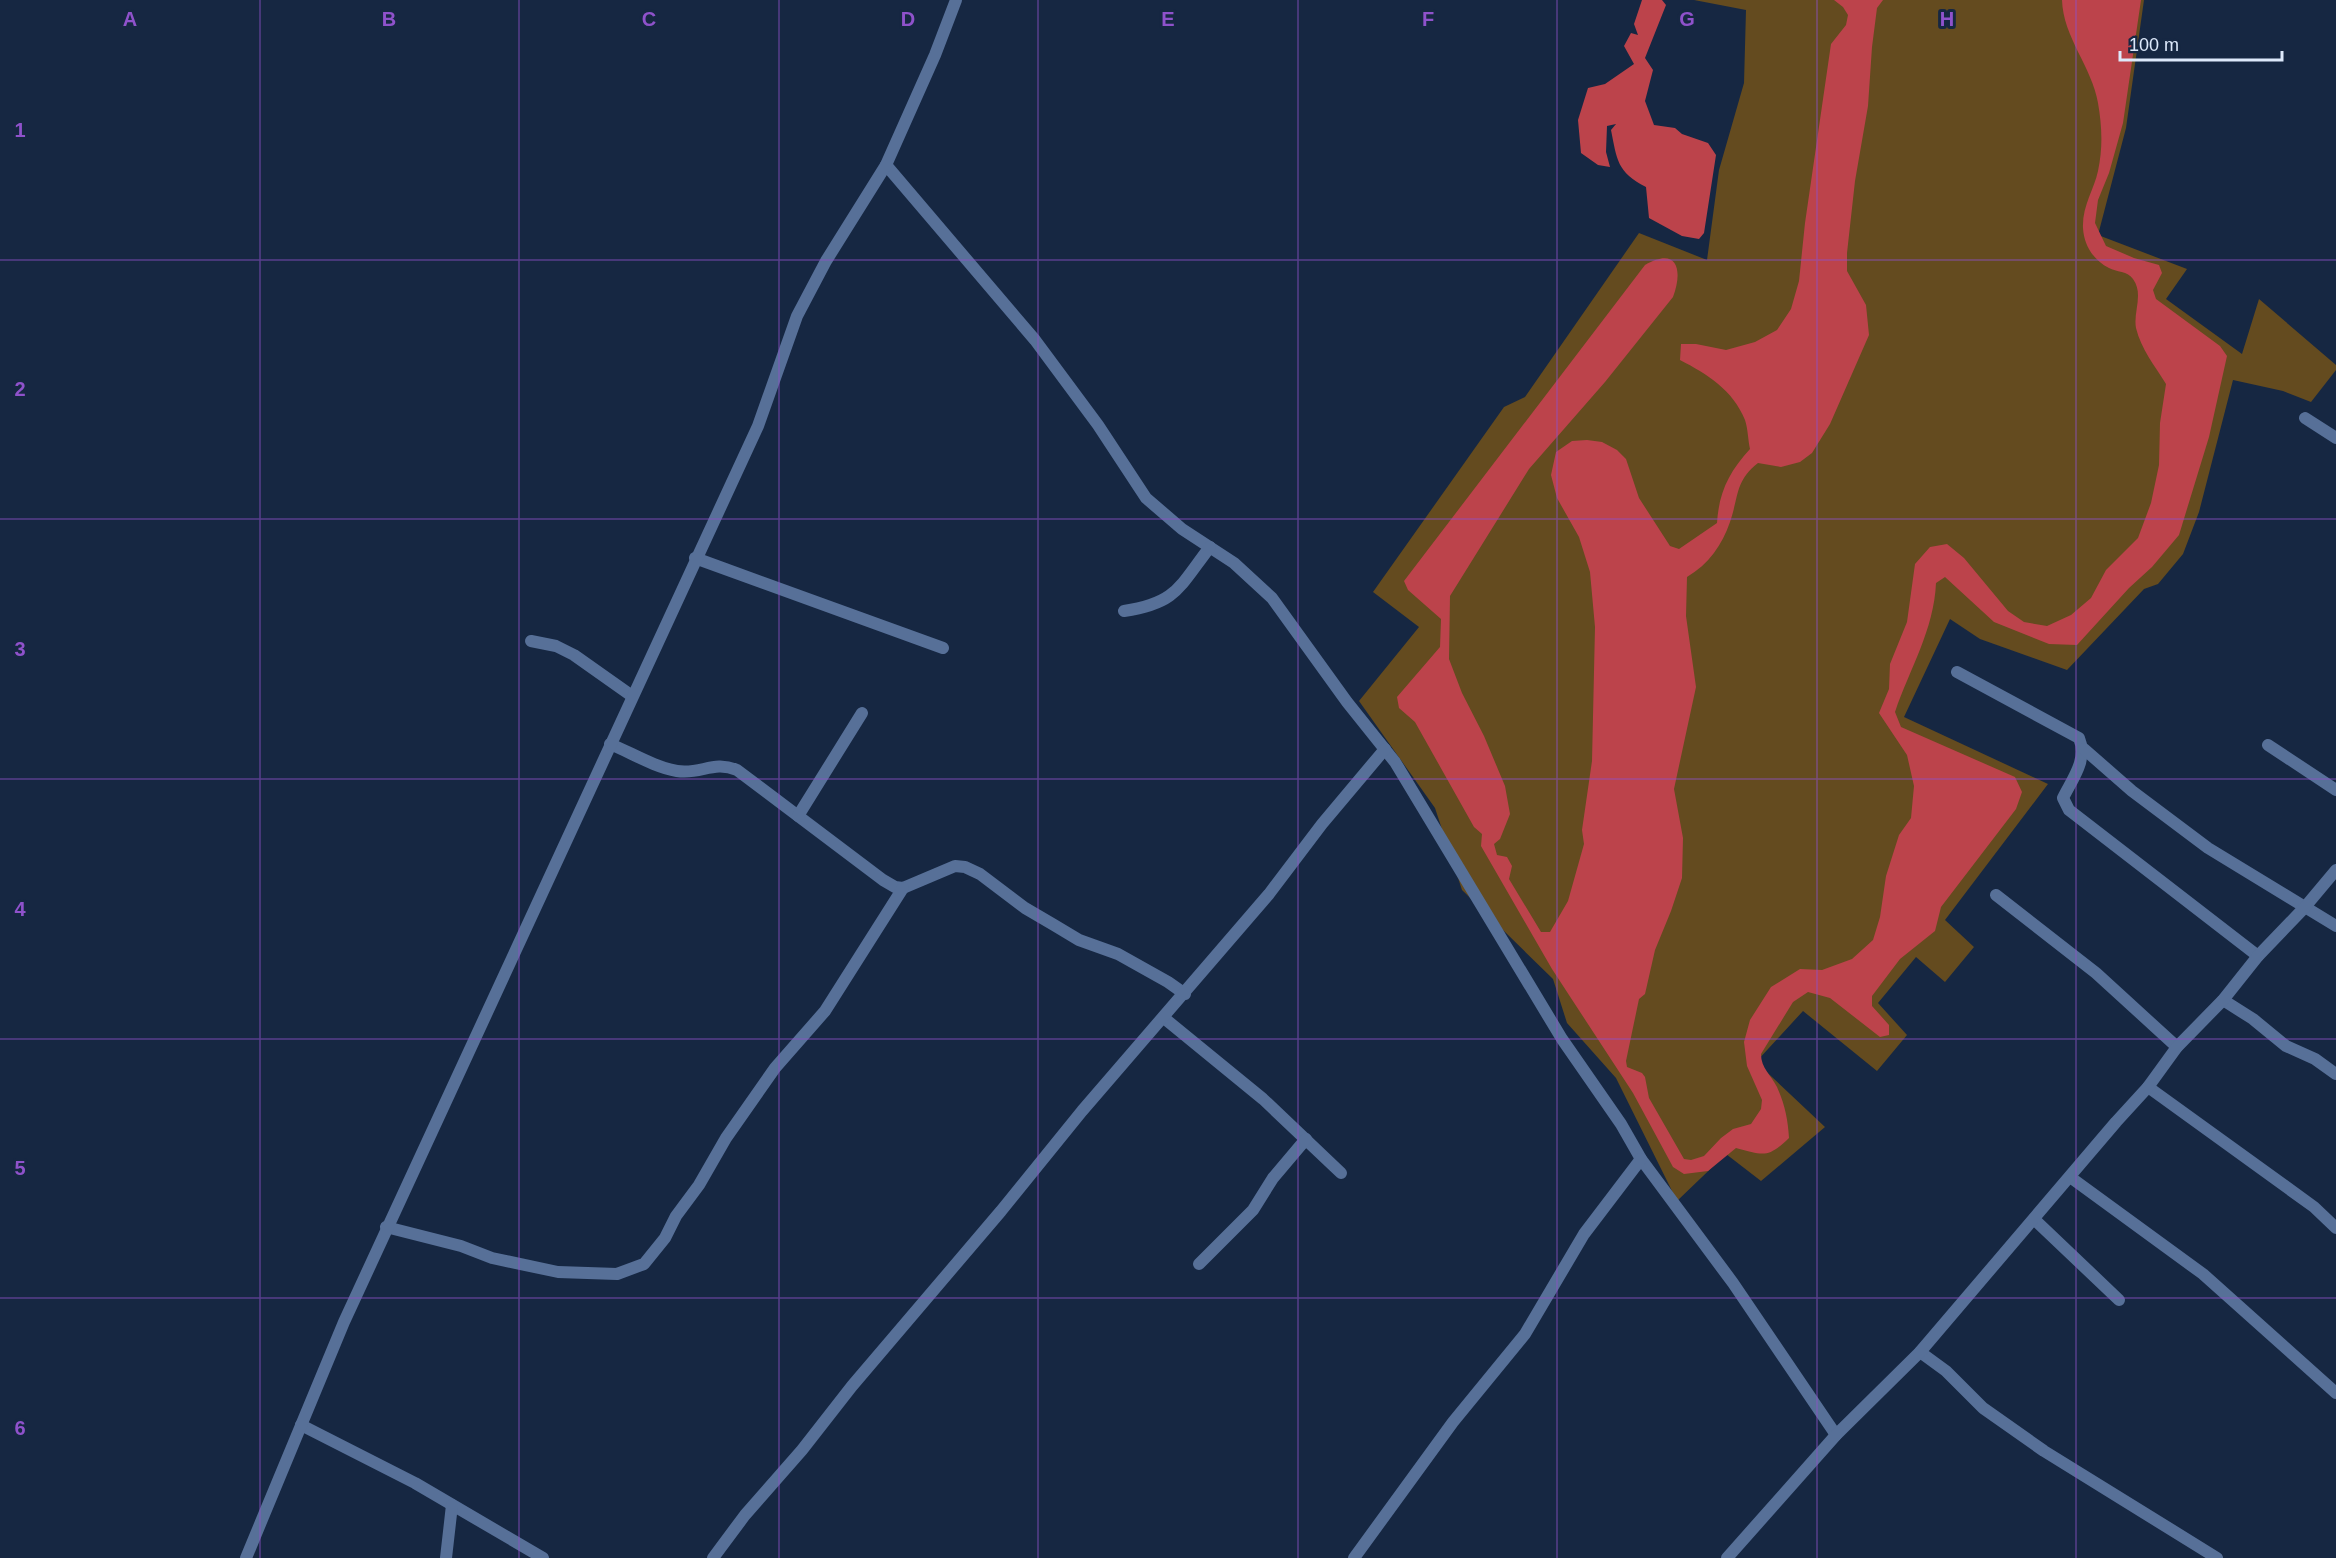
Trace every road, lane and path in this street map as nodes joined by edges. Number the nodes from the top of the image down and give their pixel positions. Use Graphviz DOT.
graph roads {
  1 [pos="956,0"];
  2 [pos="886,165"];
  3 [pos="2305,418"];
  4 [pos="2336,438"];
  5 [pos="1210,547"];
  6 [pos="695,558"];
  7 [pos="1124,611"];
  8 [pos="531,641"];
  9 [pos="943,648"];
  10 [pos="1957,672"];
  11 [pos="632,696"];
  12 [pos="862,713"];
  13 [pos="610,744"];
  14 [pos="2268,745"];
  15 [pos="1385,749"];
  16 [pos="2084,749"];
  17 [pos="2336,790"];
  18 [pos="798,816"];
  19 [pos="2336,870"];
  20 [pos="903,888"];
  21 [pos="1996,895"];
  22 [pos="2305,907"];
  23 [pos="2336,926"];
  24 [pos="2258,956"];
  25 [pos="1185,994"];
  26 [pos="2223,999"];
  27 [pos="1164,1018"];
  28 [pos="2177,1047"];
  29 [pos="2336,1074"];
  30 [pos="2148,1087"];
  31 [pos="1306,1139"];
  32 [pos="1641,1159"];
  33 [pos="1341,1173"];
  34 [pos="2070,1177"];
  35 [pos="2034,1220"];
  36 [pos="387,1227"];
  37 [pos="2336,1228"];
  38 [pos="1199,1264"];
  39 [pos="2119,1300"];
  40 [pos="1920,1352"];
  41 [pos="2336,1393"];
  42 [pos="301,1425"];
  43 [pos="1836,1435"];
  44 [pos="452,1505"];
  45 [pos="246,1558"];
  46 [pos="446,1558"];
  47 [pos="543,1558"];
  48 [pos="713,1558"];
  49 [pos="1354,1558"];
  50 [pos="1727,1558"];
  51 [pos="2217,1558"];
  1 -- 2 [label="street"];
  2 -- 5 [label="street"];
  2 -- 6 [label="street"];
  3 -- 4 [label="street"];
  5 -- 7 [label="street"];
  5 -- 15 [label="street"];
  6 -- 9 [label="street"];
  6 -- 11 [label="street"];
  8 -- 11 [label="street"];
  10 -- 16 [label="street"];
  11 -- 13 [label="street"];
  12 -- 18 [label="street"];
  13 -- 18 [label="street"];
  13 -- 36 [label="street"];
  14 -- 17 [label="street"];
  15 -- 25 [label="street"];
  15 -- 32 [label="street"];
  16 -- 22 [label="street"];
  16 -- 24 [label="street"];
  18 -- 20 [label="street"];
  19 -- 22 [label="street"];
  20 -- 25 [label="street"];
  20 -- 36 [label="street"];
  21 -- 28 [label="street"];
  22 -- 23 [label="street"];
  22 -- 24 [label="street"];
  24 -- 26 [label="street"];
  25 -- 27 [label="street"];
  26 -- 28 [label="street"];
  26 -- 29 [label="street"];
  27 -- 31 [label="street"];
  27 -- 48 [label="street"];
  28 -- 30 [label="street"];
  30 -- 34 [label="street"];
  30 -- 37 [label="street"];
  31 -- 33 [label="street"];
  31 -- 38 [label="street"];
  32 -- 43 [label="street"];
  32 -- 49 [label="street"];
  34 -- 35 [label="street"];
  34 -- 41 [label="street"];
  35 -- 39 [label="street"];
  35 -- 40 [label="street"];
  36 -- 42 [label="street"];
  40 -- 43 [label="street"];
  40 -- 51 [label="street"];
  42 -- 44 [label="street"];
  42 -- 45 [label="street"];
  43 -- 50 [label="street"];
  44 -- 46 [label="street"];
  44 -- 47 [label="street"];
}
